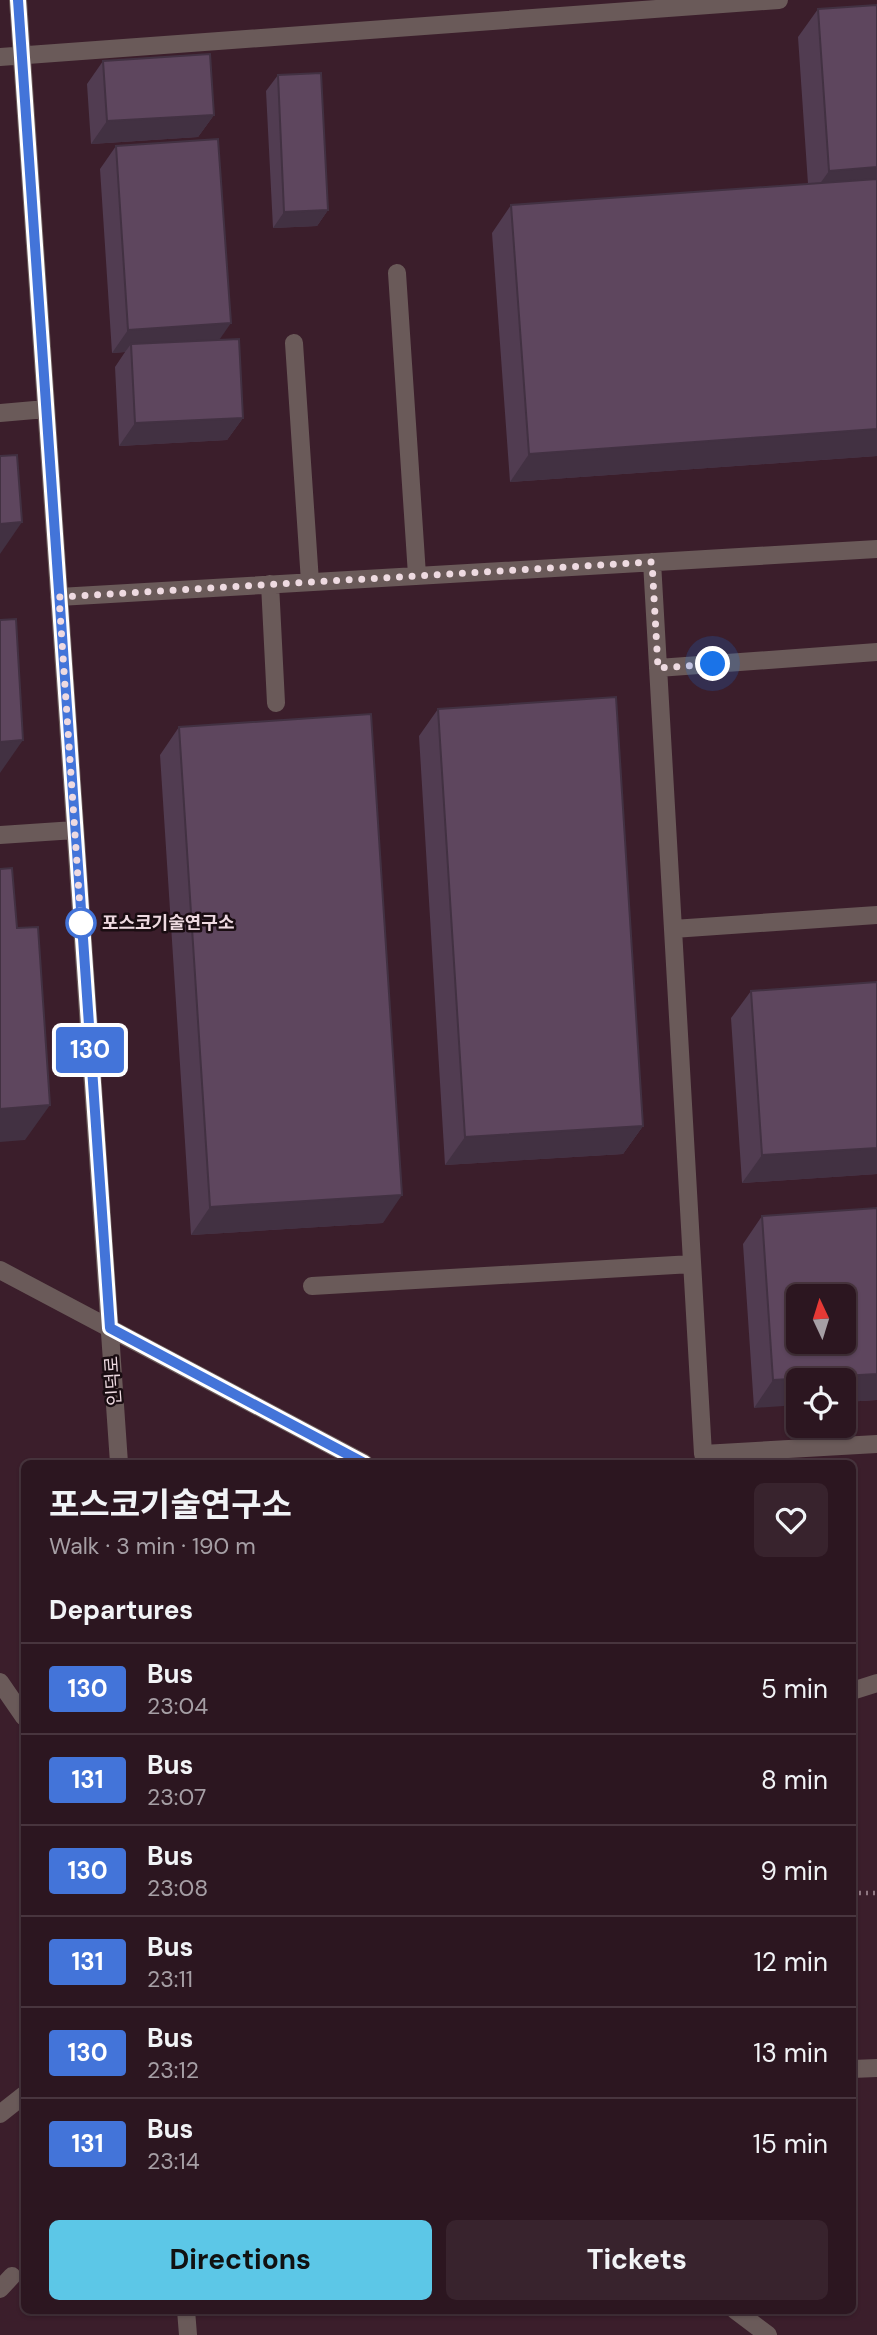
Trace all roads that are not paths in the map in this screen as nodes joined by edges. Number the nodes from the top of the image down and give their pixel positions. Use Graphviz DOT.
graph roads {
  1 [pos="18,0"];
  2 [pos="779,0"];
  3 [pos="22,55"];
  4 [pos="0,57"];
  5 [pos="397,273"];
  6 [pos="294,343"];
  7 [pos="46,409"];
  8 [pos="0,413"];
  9 [pos="877,549"];
  10 [pos="652,562"];
  11 [pos="417,576"];
  12 [pos="310,582"];
  13 [pos="270,584"];
  14 [pos="59,597"];
  15 [pos="877,652"];
  16 [pos="658,668"];
  17 [pos="276,703"];
  18 [pos="75,830"];
  19 [pos="0,835"];
  20 [pos="877,915"];
  21 [pos="673,929"];
  22 [pos="692,1264"];
  23 [pos="0,1270"];
  24 [pos="312,1286"];
  25 [pos="110,1328"];
  26 [pos="877,1444"];
  27 [pos="118,1460"];
  28 [pos="358,1460"];
  29 [pos="0,1682"];
  30 [pos="877,1683"];
  31 [pos="856,1690"];
  32 [pos="21,1713"];
  33 [pos="877,2068"];
  34 [pos="856,2070"];
  35 [pos="21,2097"];
  36 [pos="0,2114"];
  37 [pos="186,2314"];
  38 [pos="740,2314"];
  39 [pos="188,2335"];
  40 [pos="768,2335"];
  1 -- 3 [label="street, 인덕로"];
  2 -- 3 [label="street"];
  3 -- 4 [label="street"];
  3 -- 7 [label="street, 인덕로"];
  5 -- 11 [label="street"];
  6 -- 12 [label="street"];
  7 -- 8 [label="street"];
  7 -- 14 [label="street, 인덕로"];
  9 -- 10 [label="street"];
  10 -- 11 [label="street"];
  10 -- 16 [label="street"];
  11 -- 12 [label="street"];
  12 -- 13 [label="street"];
  13 -- 14 [label="street"];
  13 -- 17 [label="street"];
  14 -- 18 [label="street, 인덕로"];
  15 -- 16 [label="street"];
  16 -- 21 [label="street"];
  18 -- 19 [label="street"];
  18 -- 25 [label="street, 인덕로"];
  20 -- 21 [label="street"];
  21 -- 22 [label="street"];
  22 -- 24 [label="street"];
  22 -- 26 [label="street"];
  23 -- 25 [label="street"];
  25 -- 27 [label="street, 인덕로"];
  25 -- 28 [label="street"];
  29 -- 32 [label="street"];
  30 -- 31 [label="street"];
  33 -- 34 [label="street"];
  35 -- 36 [label="street"];
  37 -- 39 [label="street"];
  38 -- 40 [label="street"];
}
